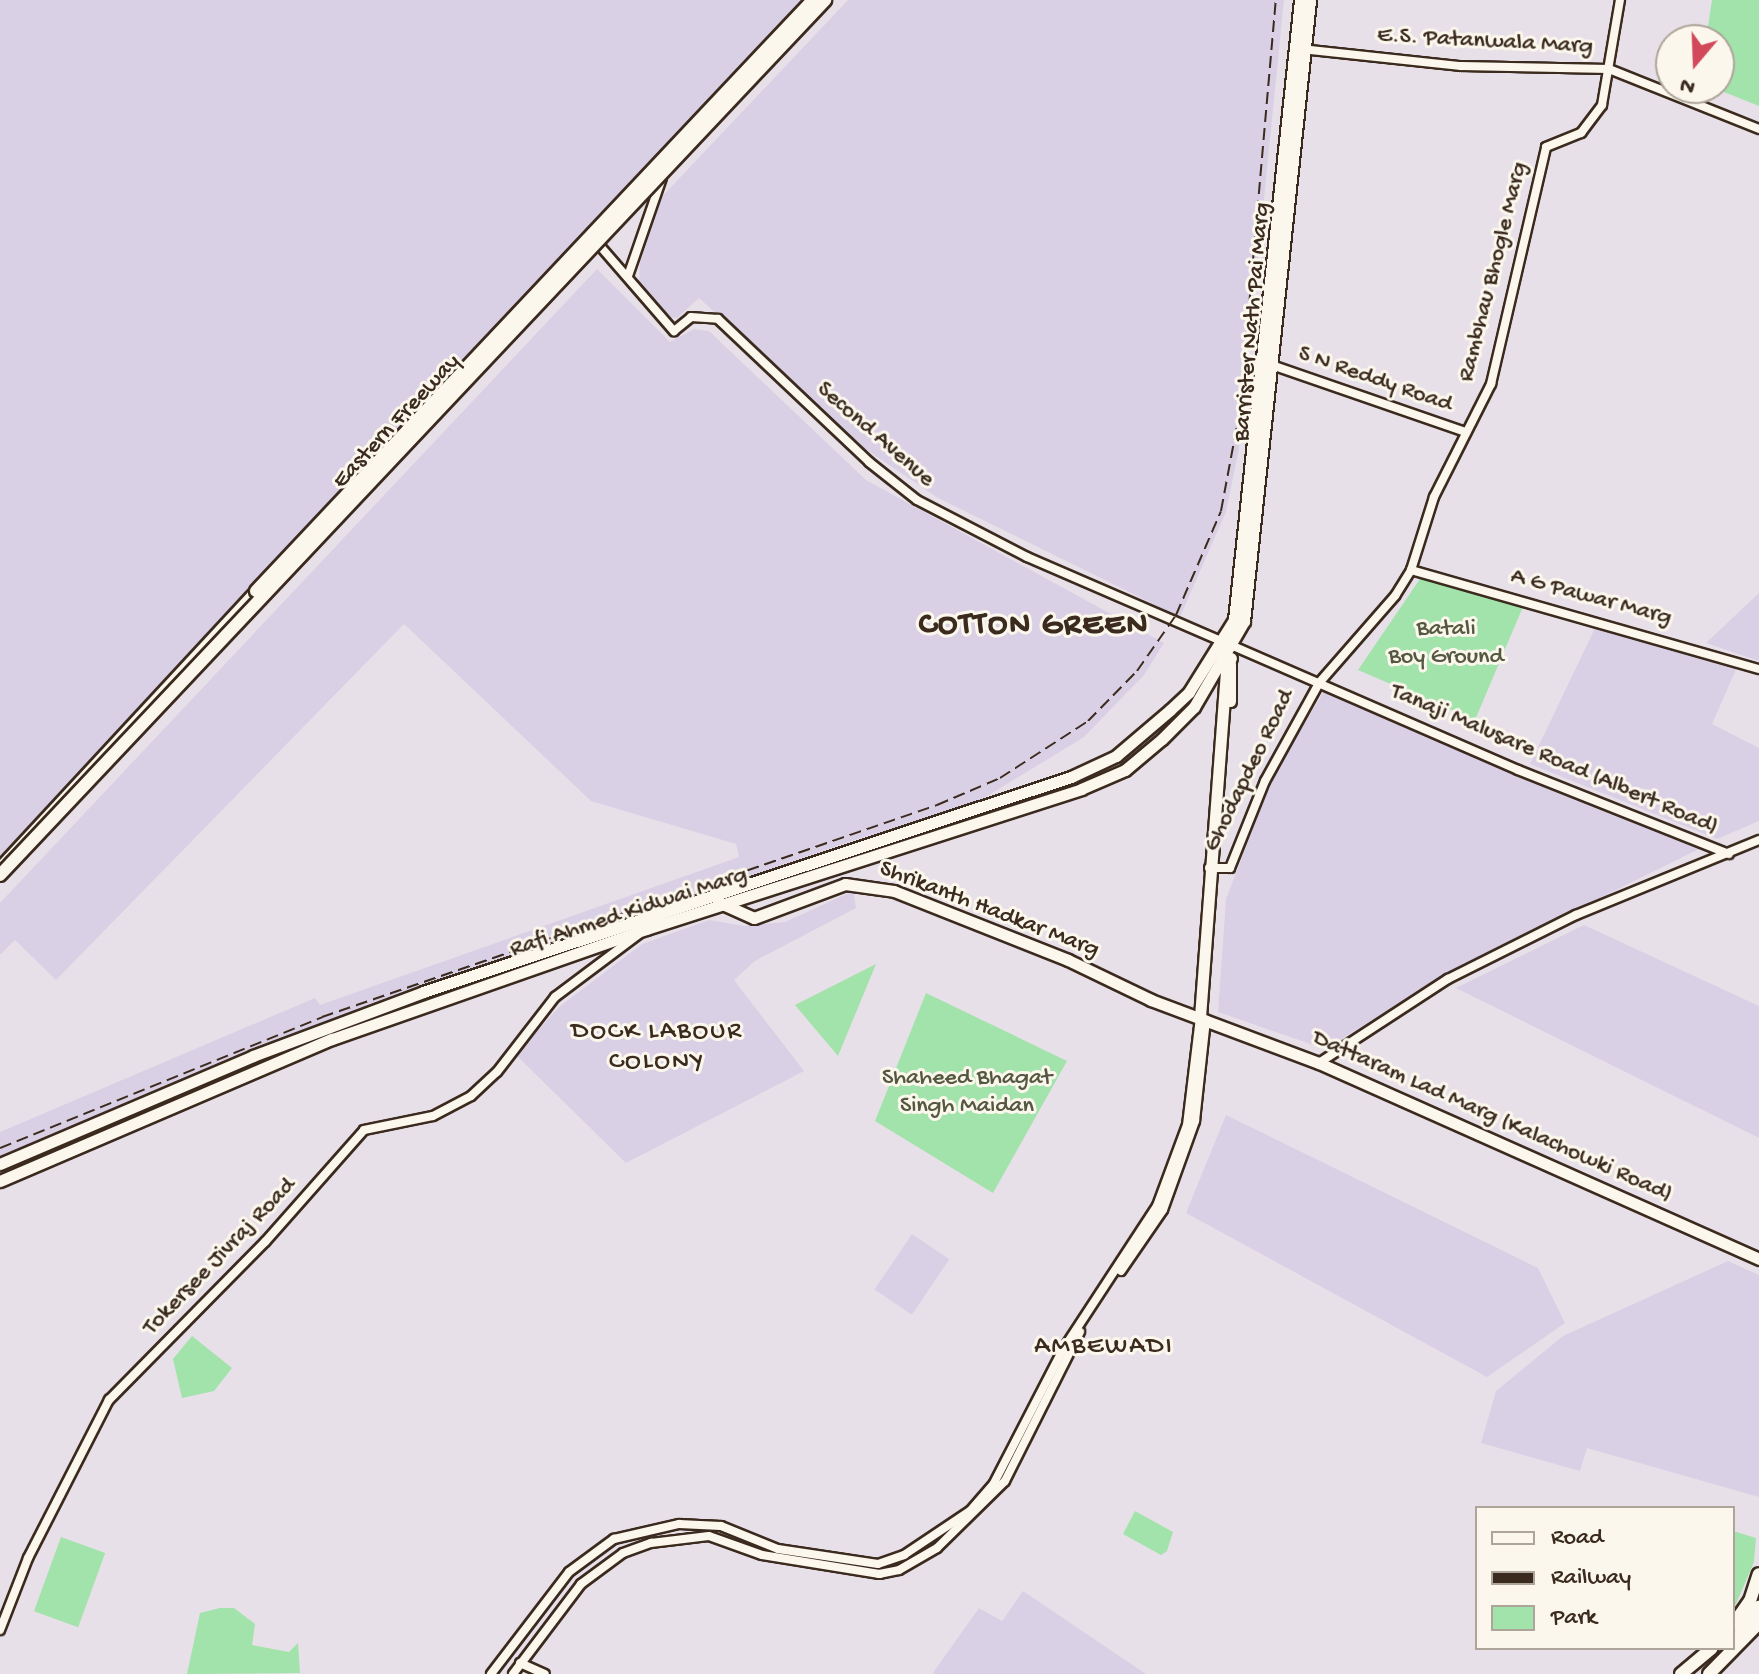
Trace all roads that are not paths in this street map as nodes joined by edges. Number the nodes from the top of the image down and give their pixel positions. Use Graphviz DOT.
graph roads {
  1 [pos="806,0"];
  2 [pos="813,0"];
  3 [pos="825,0"];
  4 [pos="832,0"];
  5 [pos="1300,0"];
  6 [pos="1310,0"];
  7 [pos="1620,0"];
  8 [pos="1299,49"];
  9 [pos="1609,69"];
  10 [pos="1759,129"];
  11 [pos="650,166"];
  12 [pos="662,178"];
  13 [pos="600,246"];
  14 [pos="628,276"];
  15 [pos="1268,364"];
  16 [pos="1465,432"];
  17 [pos="1411,570"];
  18 [pos="1228,644"];
  19 [pos="1759,669"];
  20 [pos="1319,683"];
  21 [pos="1759,840"];
  22 [pos="1729,854"];
  23 [pos="0,865"];
  24 [pos="1211,869"];
  25 [pos="0,877"];
  26 [pos="711,897"];
  27 [pos="722,904"];
  28 [pos="646,929"];
  29 [pos="1203,1018"];
  30 [pos="253,1056"];
  31 [pos="1319,1063"];
  32 [pos="259,1069"];
  33 [pos="204,1077"];
  34 [pos="210,1089"];
  35 [pos="0,1164"];
  36 [pos="0,1181"];
  37 [pos="1759,1259"];
  38 [pos="776,1554"];
  39 [pos="1759,1574"];
  40 [pos="1757,1594"];
  41 [pos="1759,1607"];
  42 [pos="1735,1622"];
  43 [pos="1759,1623"];
  44 [pos="0,1630"];
  45 [pos="1735,1636"];
  46 [pos="1735,1637"];
  47 [pos="1735,1647"];
  48 [pos="1710,1650"];
  49 [pos="1722,1650"];
  50 [pos="1733,1650"];
  51 [pos="520,1663"];
  52 [pos="516,1673"];
  53 [pos="491,1674"];
  54 [pos="545,1674"];
  55 [pos="1681,1674"];
  56 [pos="1695,1674"];
  57 [pos="1709,1674"];
  1 -- 11 [label="street"];
  2 -- 23 [label="highway, Eastern Freeway, bridge"];
  3 -- 25 [label="highway, Eastern Freeway, bridge"];
  4 -- 12 [label="street"];
  5 -- 8 [label="main road, Barrister Nath Pai Marg"];
  6 -- 8 [label="main road, Barrister Nath Pai Marg"];
  7 -- 9 [label="street, Rambhau Bhogle Marg"];
  8 -- 9 [label="street, E.S. Patanwala Marg"];
  8 -- 15 [label="main road, Barrister Nath Pai Marg"];
  9 -- 10 [label="street, E.S. Patanwala Marg"];
  9 -- 16 [label="street, Rambhau Bhogle Marg"];
  11 -- 12 [label="street"];
  11 -- 23 [label="street"];
  12 -- 13 [label="street"];
  12 -- 14 [label="street"];
  13 -- 14 [label="street, Second Avenue"];
  13 -- 25 [label="street"];
  14 -- 18 [label="street, Second Avenue"];
  15 -- 16 [label="street, S N Reddy Road"];
  15 -- 18 [label="main road, Barrister Nath Pai Marg"];
  16 -- 17 [label="street, Rambhau Bhogle Marg"];
  17 -- 19 [label="street, A G Pawar Marg"];
  17 -- 20 [label="street, Ghodapdeo Road"];
  18 -- 20 [label="street, Tanaji Malusare Road (Albert Road)"];
  18 -- 24 [label="main road, Ghodapdeo Road"];
  18 -- 26 [label="main road, Rafi Ahmed Kidwai Marg"];
  18 -- 27 [label="main road, Rafi Ahmed Kidwai Marg"];
  20 -- 22 [label="street, Tanaji Malusare Road (Albert Road)"];
  20 -- 24 [label="street, Ghodapdeo Road"];
  21 -- 22 [label="street"];
  22 -- 31 [label="street"];
  24 -- 29 [label="main road, Ghodapdeo Road"];
  26 -- 27 [label="main road, Shrikanth Hadkar Marg"];
  26 -- 30 [label="main road, Rafi Ahmed Kidwai Marg"];
  27 -- 28 [label="main road, Rafi Ahmed Kidwai Marg"];
  27 -- 29 [label="main road, Shrikanth Hadkar Marg"];
  28 -- 32 [label="main road, Rafi Ahmed Kidwai Marg"];
  28 -- 44 [label="street, Tokersee Jivraj Road"];
  29 -- 31 [label="main road, Dattaram Lad Marg (Kalachowki Road)"];
  29 -- 38 [label="street"];
  30 -- 32 [label="main road"];
  30 -- 33 [label="main road, Rafi Ahmed Kidwai Marg"];
  31 -- 37 [label="main road, Dattaram Lad Marg (Kalachowki Road)"];
  32 -- 34 [label="main road, Rafi Ahmed Kidwai Marg"];
  33 -- 34 [label="main road"];
  33 -- 35 [label="main road, Rafi Ahmed Kidwai Marg"];
  34 -- 36 [label="main road, Rafi Ahmed Kidwai Marg"];
  38 -- 51 [label="street"];
  38 -- 53 [label="street"];
  39 -- 40 [label="highway"];
  40 -- 42 [label="highway"];
  40 -- 45 [label="highway"];
  41 -- 46 [label="highway"];
  43 -- 47 [label="highway"];
  48 -- 55 [label="highway"];
  49 -- 56 [label="highway"];
  50 -- 57 [label="highway"];
  51 -- 52 [label="street"];
  51 -- 54 [label="street"];
}
